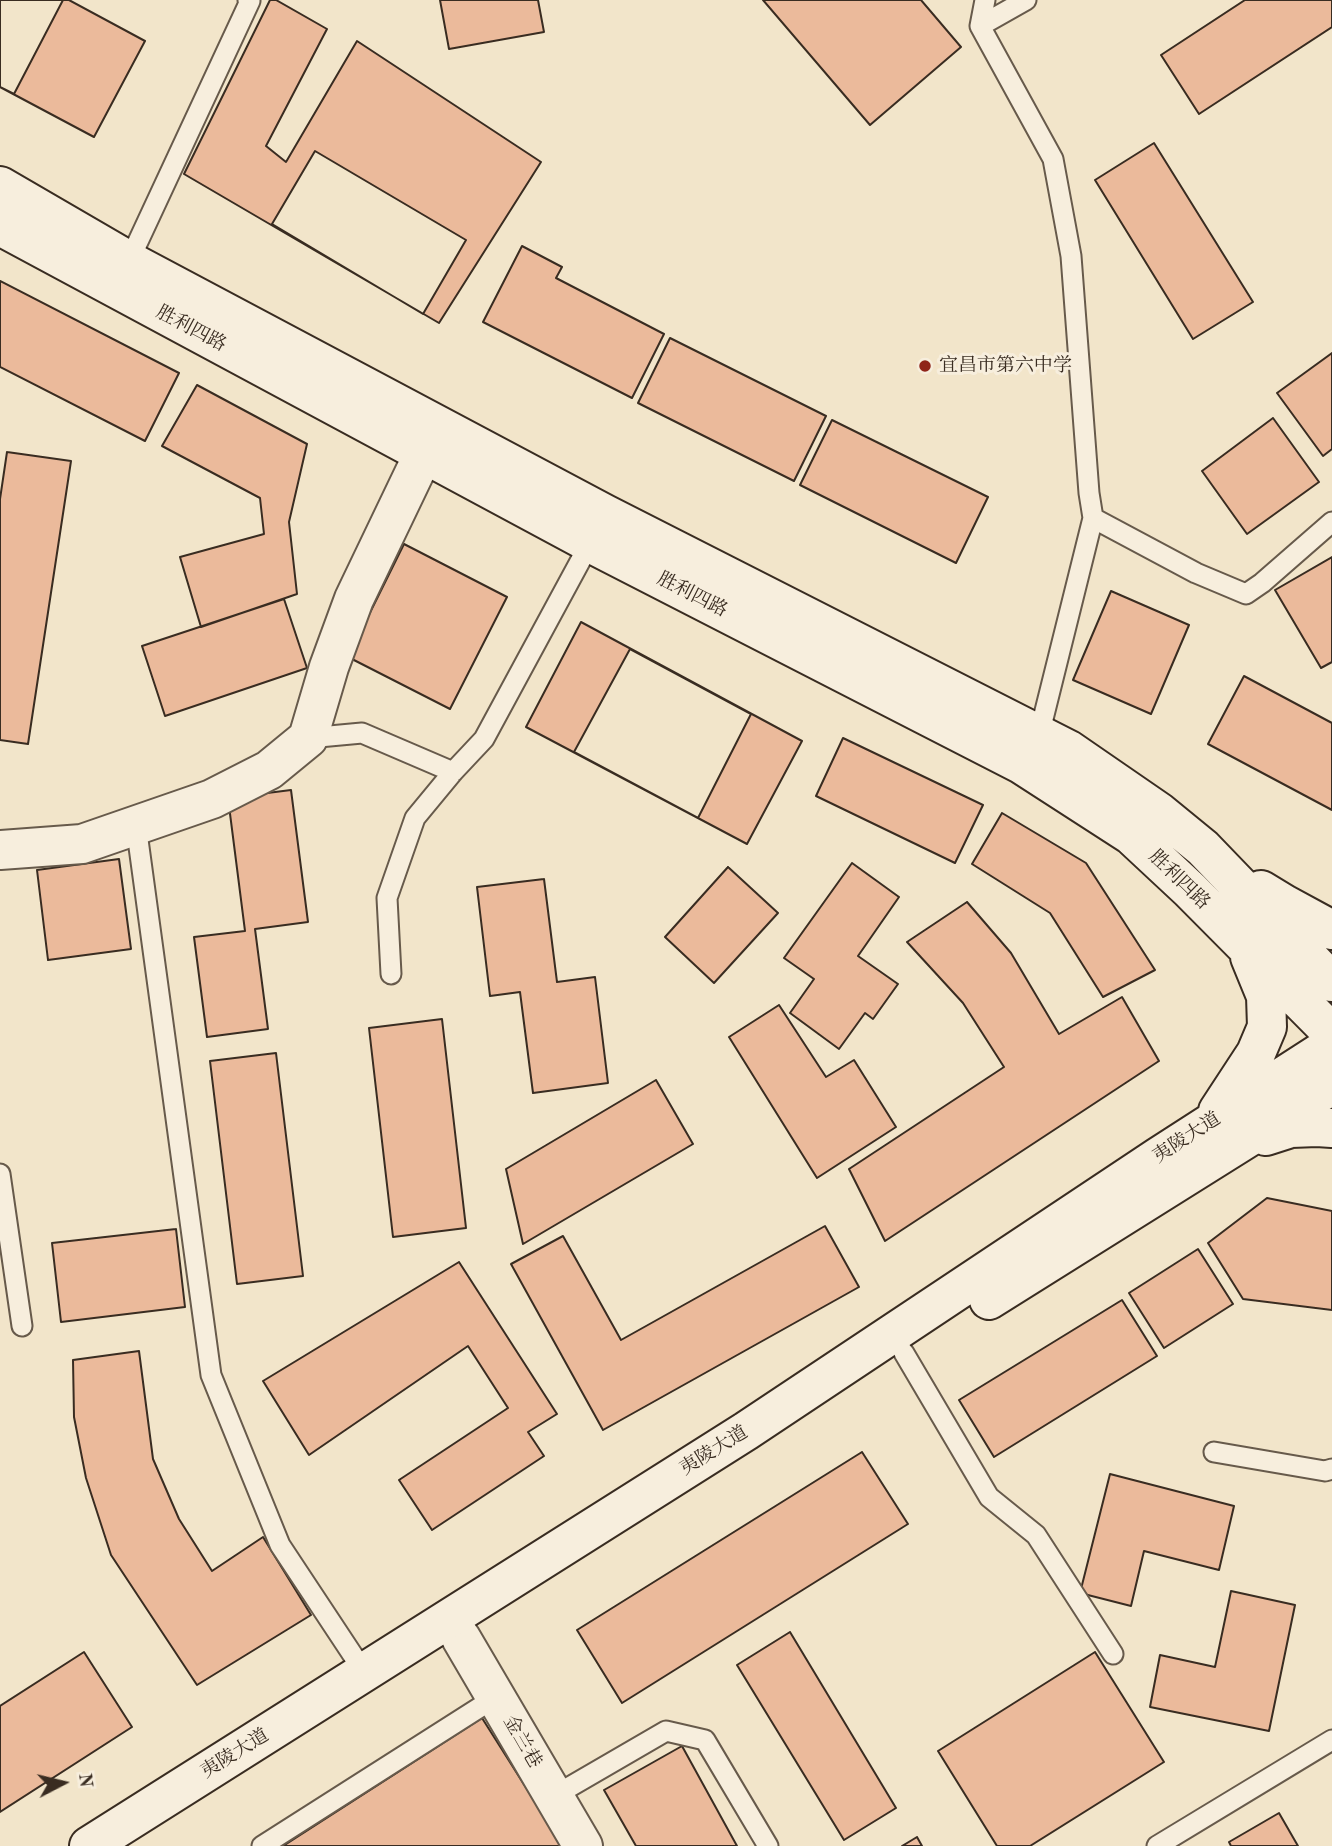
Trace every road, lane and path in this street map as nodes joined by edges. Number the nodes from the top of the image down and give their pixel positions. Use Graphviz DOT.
graph roads {
  1 [pos="248,0"];
  2 [pos="985,0"];
  3 [pos="1026,0"];
  4 [pos="980,26"];
  5 [pos="0,186"];
  6 [pos="0,226"];
  7 [pos="129,261"];
  8 [pos="423,455"];
  9 [pos="1093,518"];
  10 [pos="1332,522"];
  11 [pos="590,543"];
  12 [pos="1039,735"];
  13 [pos="308,738"];
  14 [pos="453,772"];
  15 [pos="136,825"];
  16 [pos="0,850"];
  17 [pos="1216,861"];
  18 [pos="1332,930"];
  19 [pos="1245,946"];
  20 [pos="391,974"];
  21 [pos="1332,982"];
  22 [pos="1332,1033"];
  23 [pos="1332,1045"];
  24 [pos="1332,1085"];
  25 [pos="1332,1128"];
  26 [pos="1224,1134"];
  27 [pos="0,1174"];
  28 [pos="22,1325"];
  29 [pos="904,1353"];
  30 [pos="1214,1452"];
  31 [pos="1332,1469"];
  32 [pos="461,1638"];
  33 [pos="1113,1654"];
  34 [pos="364,1672"];
  35 [pos="496,1697"];
  36 [pos="1329,1748"];
  37 [pos="554,1796"];
  38 [pos="89,1846"];
  39 [pos="131,1846"];
  40 [pos="262,1846"];
  41 [pos="583,1846"];
  42 [pos="768,1846"];
  43 [pos="1158,1846"];
  1 -- 7 [label="lane"];
  2 -- 4 [label="lane"];
  3 -- 4 [label="lane"];
  4 -- 9 [label="lane"];
  5 -- 7 [label="main road, 胜利四路"];
  6 -- 8 [label="main road, 胜利四路"];
  7 -- 12 [label="main road, 胜利四路"];
  8 -- 11 [label="main road, 胜利四路"];
  8 -- 13 [label="main road"];
  9 -- 10 [label="lane"];
  9 -- 12 [label="lane"];
  11 -- 14 [label="lane"];
  11 -- 19 [label="main road, 胜利四路"];
  12 -- 17 [label="main road, 胜利四路"];
  13 -- 14 [label="lane"];
  13 -- 15 [label="main road"];
  14 -- 20 [label="lane"];
  15 -- 16 [label="main road"];
  15 -- 34 [label="lane"];
  17 -- 18 [label="main road"];
  17 -- 21 [label="main road, 胜利四路"];
  19 -- 22 [label="main road, 胜利四路"];
  19 -- 26 [label="main road"];
  23 -- 26 [label="main road, 夷陵大道"];
  24 -- 26 [label="main road, 夷陵大道"];
  25 -- 26 [label="main road"];
  26 -- 29 [label="main road, 夷陵大道"];
  26 -- 34 [label="main road, 夷陵大道"];
  27 -- 28 [label="lane"];
  29 -- 32 [label="main road, 夷陵大道"];
  29 -- 33 [label="lane"];
  30 -- 31 [label="lane"];
  32 -- 35 [label="main road, 金兰巷"];
  32 -- 39 [label="main road, 夷陵大道"];
  34 -- 38 [label="main road, 夷陵大道"];
  35 -- 37 [label="main road, 金兰巷"];
  35 -- 40 [label="lane"];
  36 -- 43 [label="lane"];
  37 -- 41 [label="main road, 金兰巷"];
  37 -- 42 [label="lane"];
}
